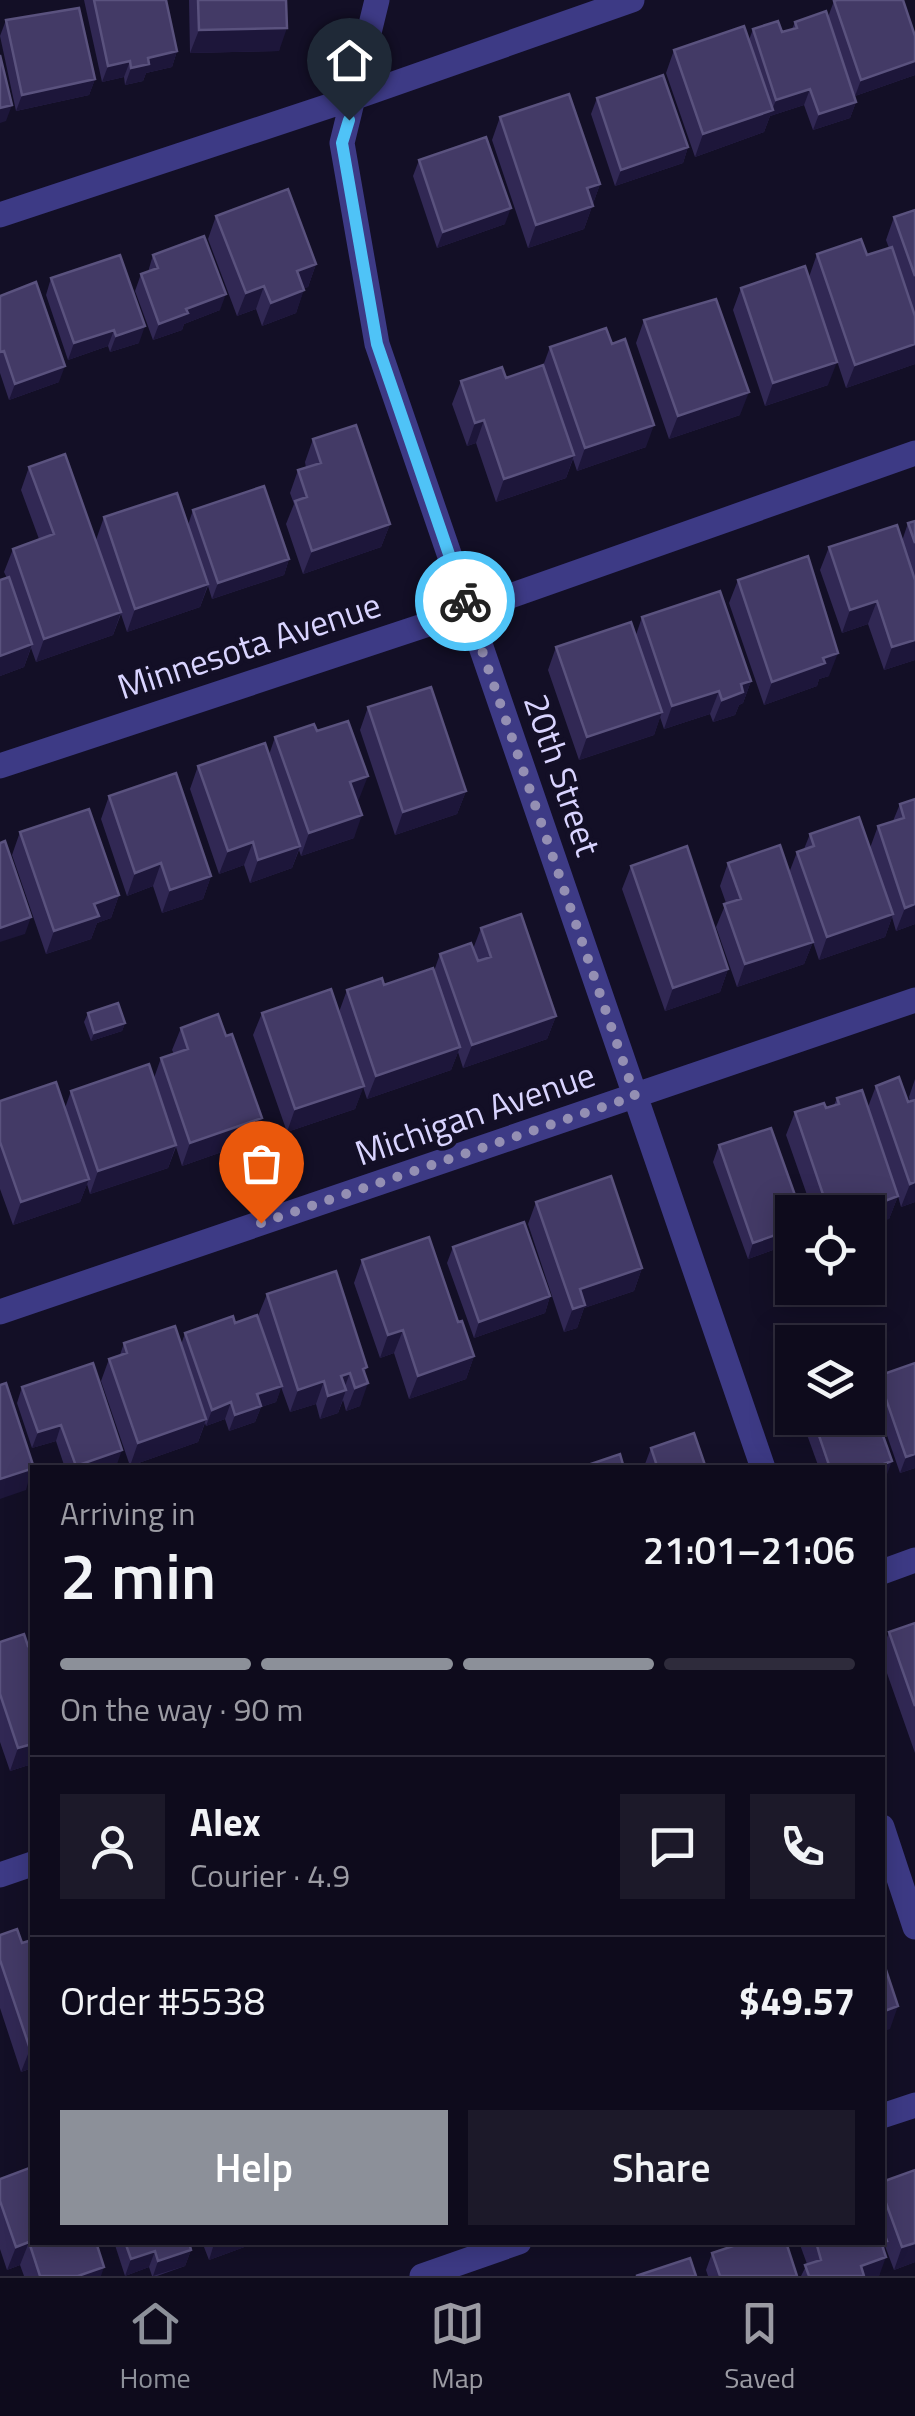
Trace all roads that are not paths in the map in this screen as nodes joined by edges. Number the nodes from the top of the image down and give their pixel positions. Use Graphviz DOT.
graph roads {
  1 [pos="377,0"];
  2 [pos="632,0"];
  3 [pos="356,97"];
  4 [pos="0,215"];
  5 [pos="915,453"];
  6 [pos="468,610"];
  7 [pos="0,766"];
  8 [pos="915,1000"];
  9 [pos="635,1096"];
  10 [pos="0,1312"];
  11 [pos="762,1465"];
  12 [pos="915,1560"];
  13 [pos="885,1571"];
  14 [pos="885,1837"];
  15 [pos="30,1865"];
  16 [pos="0,1875"];
  17 [pos="915,1927"];
  18 [pos="915,2104"];
  19 [pos="885,2115"];
  20 [pos="510,2245"];
  21 [pos="422,2276"];
  1 -- 3 [label="street, 20th Street"];
  2 -- 3 [label="street"];
  3 -- 4 [label="street"];
  3 -- 6 [label="street, 20th Street"];
  5 -- 6 [label="street, Minnesota Avenue"];
  6 -- 7 [label="street, Minnesota Avenue"];
  6 -- 9 [label="street, 20th Street"];
  8 -- 9 [label="street, Michigan Avenue"];
  9 -- 10 [label="street, Michigan Avenue"];
  9 -- 11 [label="street, 20th Street"];
  12 -- 13 [label="street"];
  14 -- 17 [label="street"];
  15 -- 16 [label="street"];
  18 -- 19 [label="street"];
  20 -- 21 [label="street"];
}
